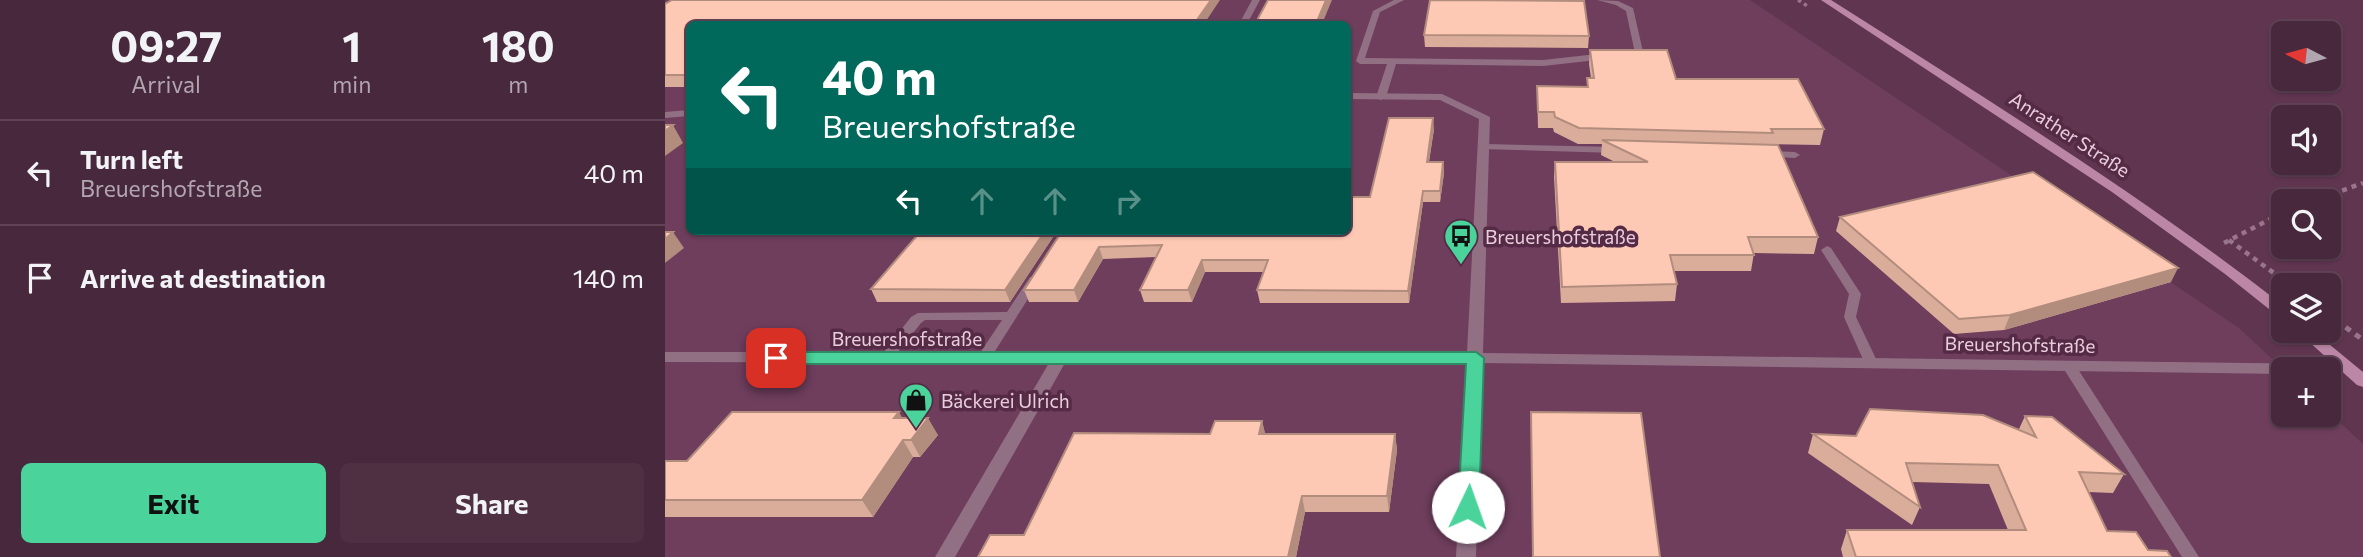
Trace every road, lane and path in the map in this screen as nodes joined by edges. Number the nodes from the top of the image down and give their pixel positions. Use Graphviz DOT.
graph roads {
  1 [pos="1256,0"];
  2 [pos="1400,0"];
  3 [pos="1601,0"];
  4 [pos="1825,0"];
  5 [pos="1245,21"];
  6 [pos="1392,62"];
  7 [pos="1351,96"];
  8 [pos="1381,97"];
  9 [pos="686,113"];
  10 [pos="665,115"];
  11 [pos="1484,147"];
  12 [pos="1633,150"];
  13 [pos="1754,153"];
  14 [pos="1795,155"];
  15 [pos="2363,183"];
  16 [pos="2341,191"];
  17 [pos="2271,219"];
  18 [pos="2229,240"];
  19 [pos="1828,250"];
  20 [pos="2207,251"];
  21 [pos="1038,273"];
  22 [pos="2274,273"];
  23 [pos="2271,303"];
  24 [pos="1012,316"];
  25 [pos="2341,323"];
  26 [pos="2363,340"];
  27 [pos="2318,343"];
  28 [pos="665,357"];
  29 [pos="886,358"];
  30 [pos="1476,358"];
  31 [pos="983,359"];
  32 [pos="1059,359"];
  33 [pos="1871,363"];
  34 [pos="2069,366"];
  35 [pos="2271,368"];
  36 [pos="2357,375"];
  37 [pos="945,557"];
  38 [pos="1466,557"];
  39 [pos="2191,557"];
  1 -- 5 [label="lane"];
  2 -- 6 [label="lane"];
  3 -- 6 [label="lane"];
  4 -- 20 [label="main road, Anrather Straße"];
  6 -- 8 [label="lane"];
  7 -- 8 [label="street"];
  8 -- 11 [label="street"];
  9 -- 10 [label="street"];
  11 -- 12 [label="lane"];
  11 -- 30 [label="street"];
  13 -- 14 [label="lane"];
  15 -- 16 [label="path"];
  17 -- 18 [label="path"];
  18 -- 20 [label="path"];
  18 -- 22 [label="path"];
  19 -- 33 [label="lane"];
  20 -- 23 [label="main road, Anrather Straße"];
  21 -- 24 [label="lane"];
  24 -- 29 [label="lane"];
  24 -- 31 [label="lane"];
  25 -- 26 [label="path"];
  27 -- 36 [label="main road"];
  28 -- 29 [label="street, Breuershofstraße"];
  29 -- 31 [label="street, Breuershofstraße"];
  30 -- 32 [label="street, Breuershofstraße"];
  30 -- 33 [label="street, Breuershofstraße"];
  30 -- 38 [label="street"];
  31 -- 32 [label="street, Breuershofstraße"];
  32 -- 37 [label="street"];
  33 -- 34 [label="street, Breuershofstraße"];
  34 -- 35 [label="street, Breuershofstraße"];
  34 -- 39 [label="lane"];
}
